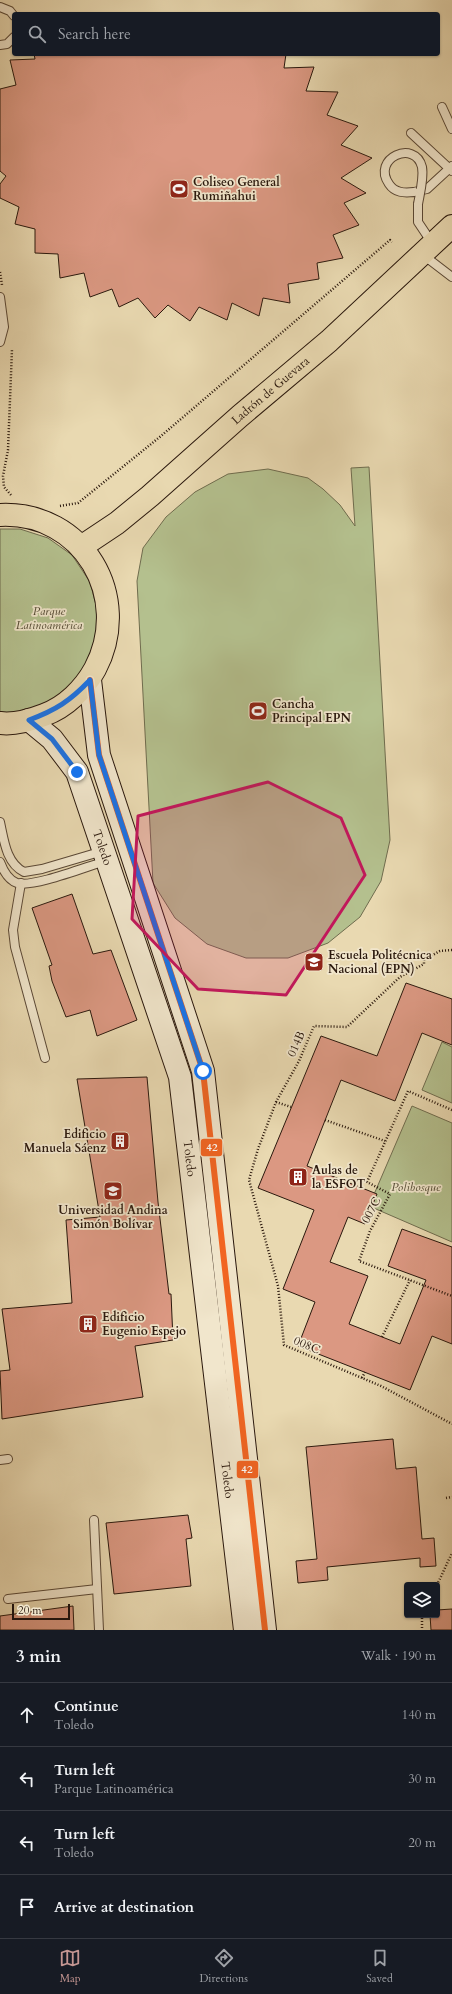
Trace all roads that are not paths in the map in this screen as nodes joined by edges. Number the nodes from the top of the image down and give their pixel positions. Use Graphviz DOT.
graph roads {
  1 [pos="0,7"];
  2 [pos="12,14"];
  3 [pos="12,39"];
  4 [pos="0,45"];
  5 [pos="442,107"];
  6 [pos="452,129"];
  7 [pos="411,133"];
  8 [pos="451,169"];
  9 [pos="452,226"];
  10 [pos="427,248"];
  11 [pos="452,277"];
  12 [pos="0,297"];
  13 [pos="0,342"];
  14 [pos="0,515"];
  15 [pos="81,547"];
  16 [pos="90,680"];
  17 [pos="29,720"];
  18 [pos="0,723"];
  19 [pos="0,822"];
  20 [pos="105,855"];
  21 [pos="0,862"];
  22 [pos="21,883"];
  23 [pos="45,1058"];
  24 [pos="94,1520"];
  25 [pos="97,1589"];
  26 [pos="8,1599"];
  27 [pos="98,1630"];
  28 [pos="245,1630"];
  29 [pos="264,1630"];
  1 -- 2 [label="lane"];
  3 -- 4 [label="lane"];
  5 -- 6 [label="lane"];
  7 -- 8 [label="lane"];
  8 -- 10 [label="lane, bridge"];
  9 -- 10 [label="main road, Ladrón de Guevara"];
  10 -- 11 [label="lane"];
  10 -- 15 [label="main road, Ladrón de Guevara"];
  12 -- 13 [label="lane"];
  14 -- 15 [label="main road"];
  15 -- 16 [label="main road"];
  16 -- 17 [label="main road"];
  16 -- 29 [label="street, Toledo"];
  17 -- 18 [label="main road"];
  17 -- 20 [label="street, Toledo"];
  19 -- 20 [label="lane"];
  20 -- 22 [label="lane"];
  20 -- 28 [label="street, Toledo"];
  21 -- 22 [label="lane"];
  22 -- 23 [label="lane"];
  24 -- 25 [label="lane"];
  25 -- 26 [label="lane"];
  25 -- 27 [label="lane"];
}
